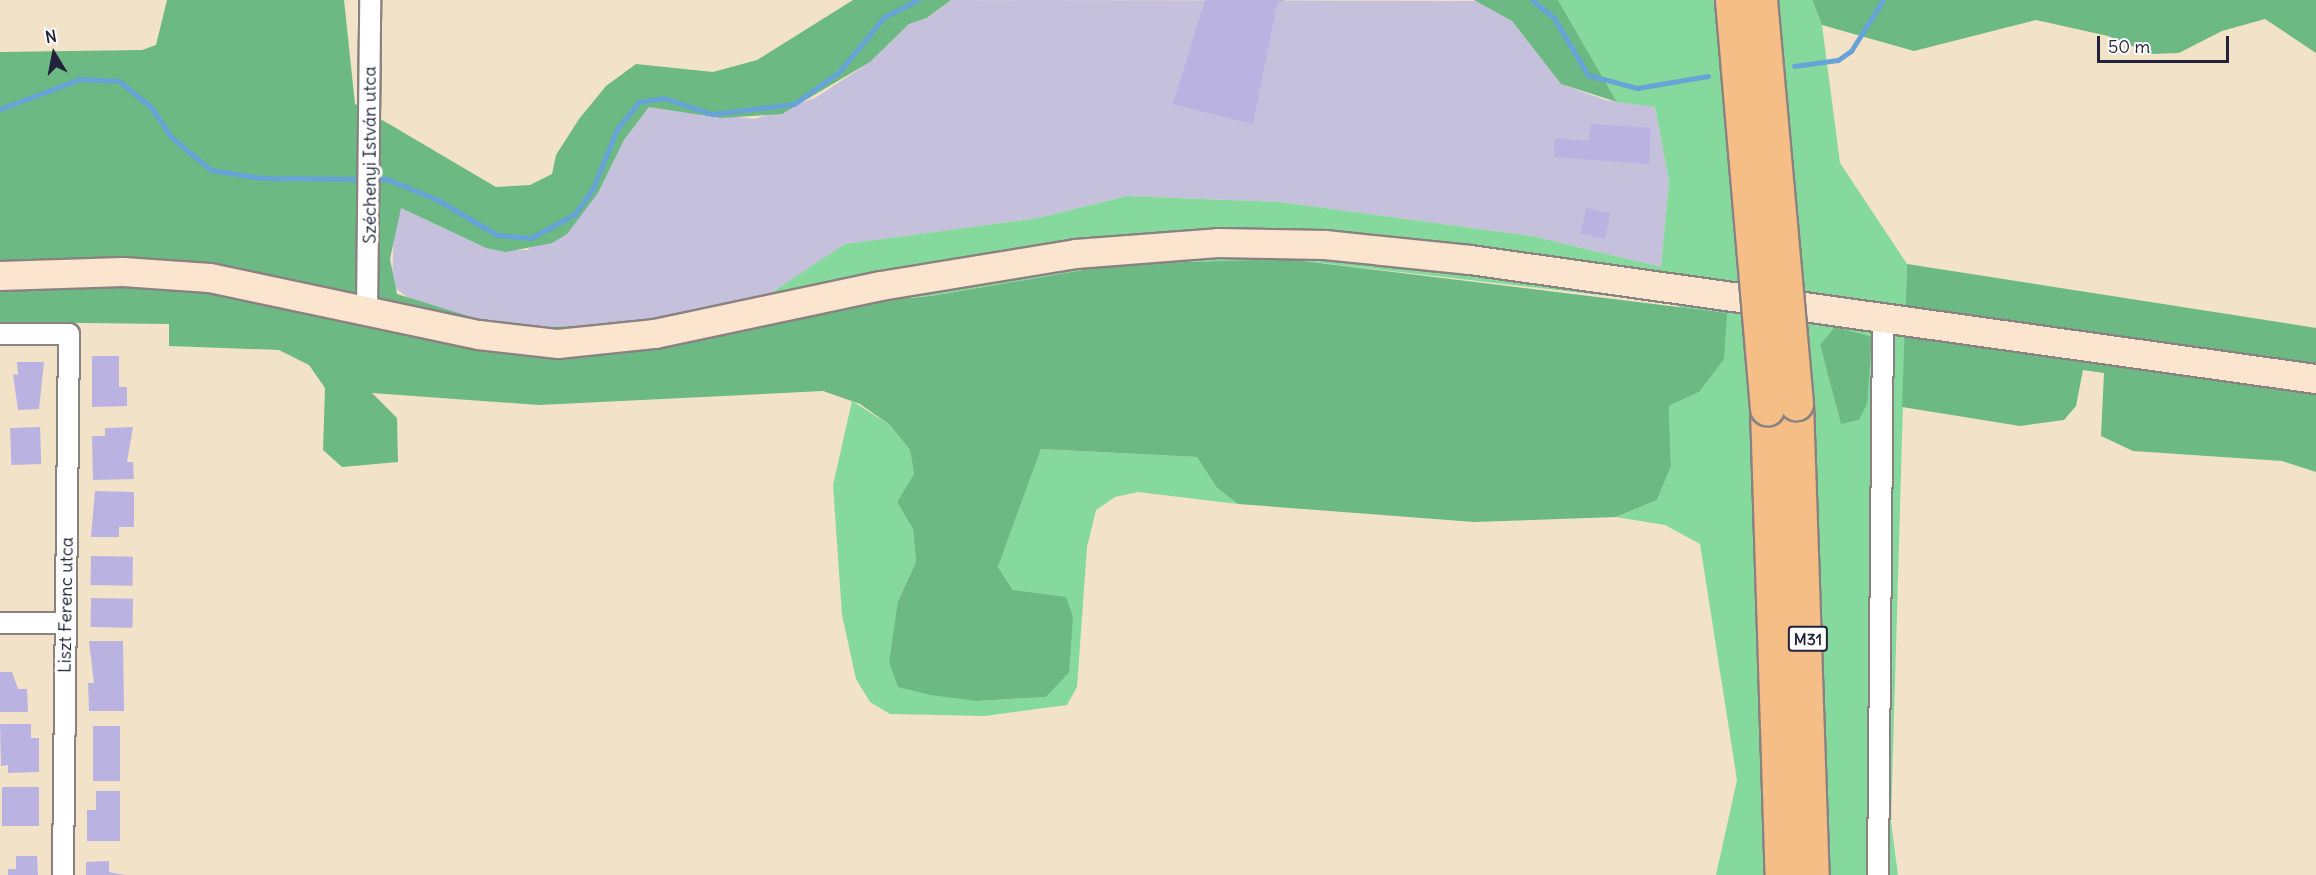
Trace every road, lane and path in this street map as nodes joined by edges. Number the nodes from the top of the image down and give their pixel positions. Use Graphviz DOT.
graph roads {
  1 [pos="370,0"];
  2 [pos="1732,0"];
  3 [pos="1760,0"];
  4 [pos="0,276"];
  5 [pos="367,311"];
  6 [pos="1883,319"];
  7 [pos="0,334"];
  8 [pos="2316,379"];
  9 [pos="1781,406"];
  10 [pos="0,623"];
  11 [pos="66,623"];
  12 [pos="63,875"];
  13 [pos="1782,875"];
  14 [pos="1812,875"];
  15 [pos="1878,875"];
  1 -- 5 [label="street, Széchenyi István utca"];
  2 -- 9 [label="highway, M31, bridge"];
  3 -- 9 [label="highway, M31, bridge"];
  4 -- 5 [label="main road"];
  5 -- 6 [label="main road"];
  6 -- 8 [label="main road"];
  6 -- 15 [label="street"];
  7 -- 11 [label="street, Liszt Ferenc utca"];
  9 -- 13 [label="highway, M31"];
  9 -- 14 [label="highway, M31"];
  10 -- 11 [label="street"];
  11 -- 12 [label="street, Liszt Ferenc utca"];
}
